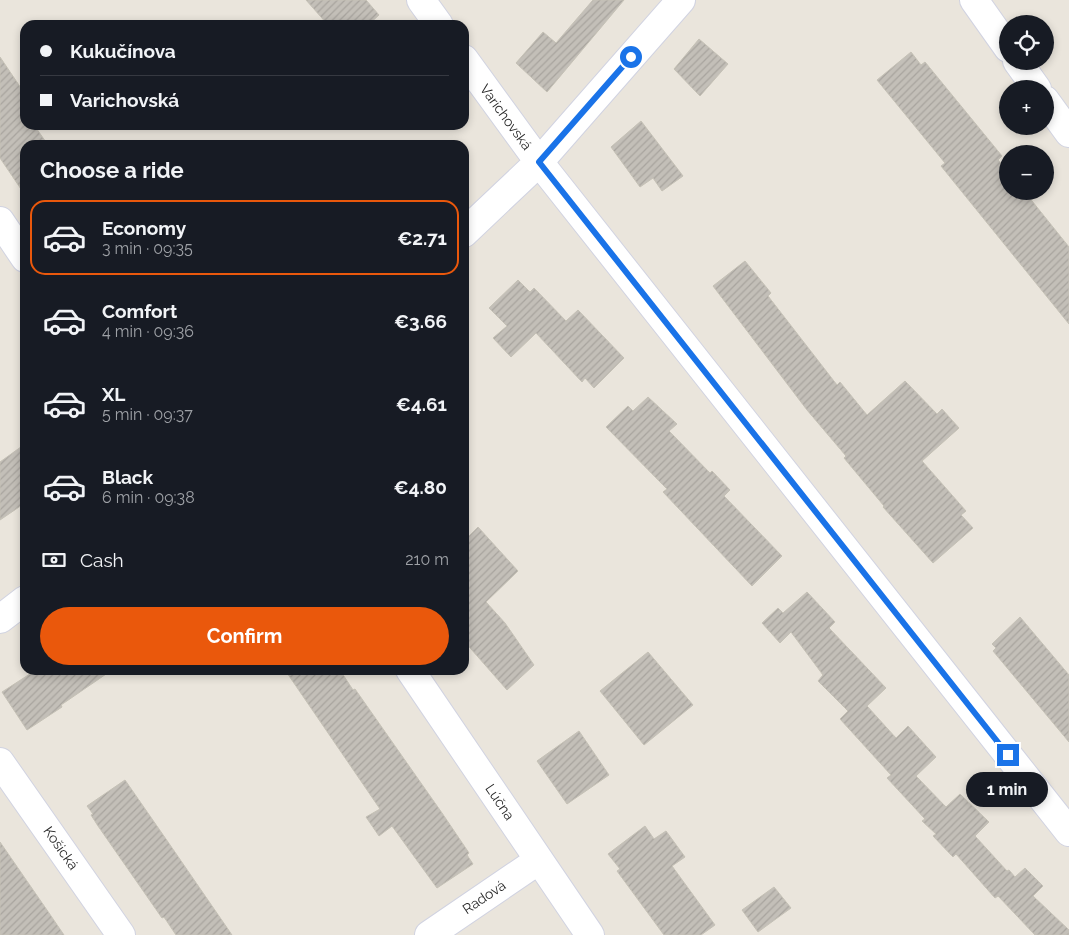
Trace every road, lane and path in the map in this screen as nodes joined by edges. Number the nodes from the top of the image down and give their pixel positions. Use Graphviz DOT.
graph roads {
  1 [pos="421,0"];
  2 [pos="681,0"];
  3 [pos="974,0"];
  4 [pos="435,20"];
  5 [pos="999,35"];
  6 [pos="469,66"];
  7 [pos="1054,112"];
  8 [pos="1069,133"];
  9 [pos="539,162"];
  10 [pos="0,221"];
  11 [pos="469,228"];
  12 [pos="20,251"];
  13 [pos="20,604"];
  14 [pos="0,619"];
  15 [pos="413,675"];
  16 [pos="0,762"];
  17 [pos="1069,832"];
  18 [pos="539,860"];
  19 [pos="122,935"];
  20 [pos="429,935"];
  21 [pos="590,935"];
  1 -- 4 [label="street"];
  2 -- 9 [label="street"];
  3 -- 5 [label="street"];
  6 -- 9 [label="street, Varichovská"];
  7 -- 8 [label="street"];
  9 -- 11 [label="street"];
  9 -- 17 [label="street, Varichovská"];
  10 -- 12 [label="street"];
  13 -- 14 [label="street"];
  15 -- 18 [label="street, Lúčna"];
  16 -- 19 [label="street, Košická"];
  18 -- 20 [label="street, Radová"];
  18 -- 21 [label="street, Lúčna"];
}
